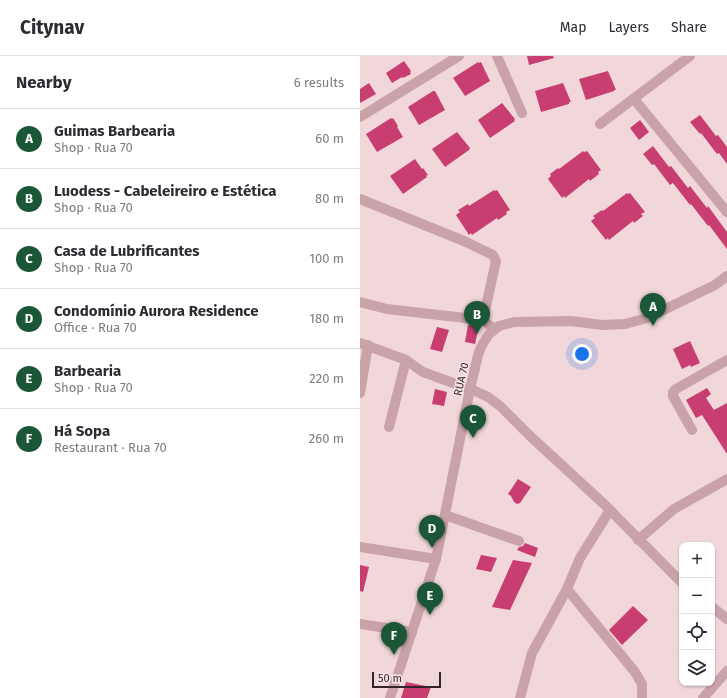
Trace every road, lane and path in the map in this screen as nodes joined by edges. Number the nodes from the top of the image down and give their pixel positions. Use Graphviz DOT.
graph roads {
  1 [pos="459,56"];
  2 [pos="497,56"];
  3 [pos="690,56"];
  4 [pos="634,99"];
  5 [pos="522,113"];
  6 [pos="360,117"];
  7 [pos="600,124"];
  8 [pos="360,199"];
  9 [pos="727,212"];
  10 [pos="727,276"];
  11 [pos="360,302"];
  12 [pos="483,320"];
  13 [pos="494,329"];
  14 [pos="364,344"];
  15 [pos="406,360"];
  16 [pos="727,360"];
  17 [pos="470,389"];
  18 [pos="360,393"];
  19 [pos="389,427"];
  20 [pos="692,430"];
  21 [pos="726,482"];
  22 [pos="610,510"];
  23 [pos="445,515"];
  24 [pos="638,540"];
  25 [pos="519,541"];
  26 [pos="360,547"];
  27 [pos="436,559"];
  28 [pos="679,580"];
  29 [pos="567,589"];
  30 [pos="715,609"];
  31 [pos="727,619"];
  32 [pos="360,624"];
  33 [pos="412,632"];
  34 [pos="727,671"];
  35 [pos="390,698"];
  36 [pos="520,698"];
  37 [pos="642,698"];
  38 [pos="703,698"];
  1 -- 6 [label="street"];
  2 -- 5 [label="street"];
  3 -- 4 [label="street"];
  4 -- 7 [label="street"];
  4 -- 9 [label="street"];
  8 -- 12 [label="street"];
  10 -- 13 [label="street"];
  11 -- 12 [label="street"];
  12 -- 13 [label="street"];
  13 -- 17 [label="street, RUA 70"];
  14 -- 15 [label="street"];
  14 -- 18 [label="street"];
  15 -- 17 [label="street"];
  15 -- 19 [label="street"];
  16 -- 20 [label="street"];
  17 -- 22 [label="street"];
  17 -- 23 [label="street, RUA 70"];
  21 -- 24 [label="street"];
  22 -- 24 [label="street"];
  22 -- 29 [label="street"];
  23 -- 25 [label="street"];
  23 -- 27 [label="street, RUA 70"];
  24 -- 28 [label="street"];
  26 -- 27 [label="street"];
  27 -- 33 [label="street, RUA 70"];
  29 -- 36 [label="street"];
  29 -- 37 [label="street"];
  30 -- 31 [label="street"];
  32 -- 33 [label="street"];
  33 -- 35 [label="street, RUA 70"];
  34 -- 38 [label="street"];
}
